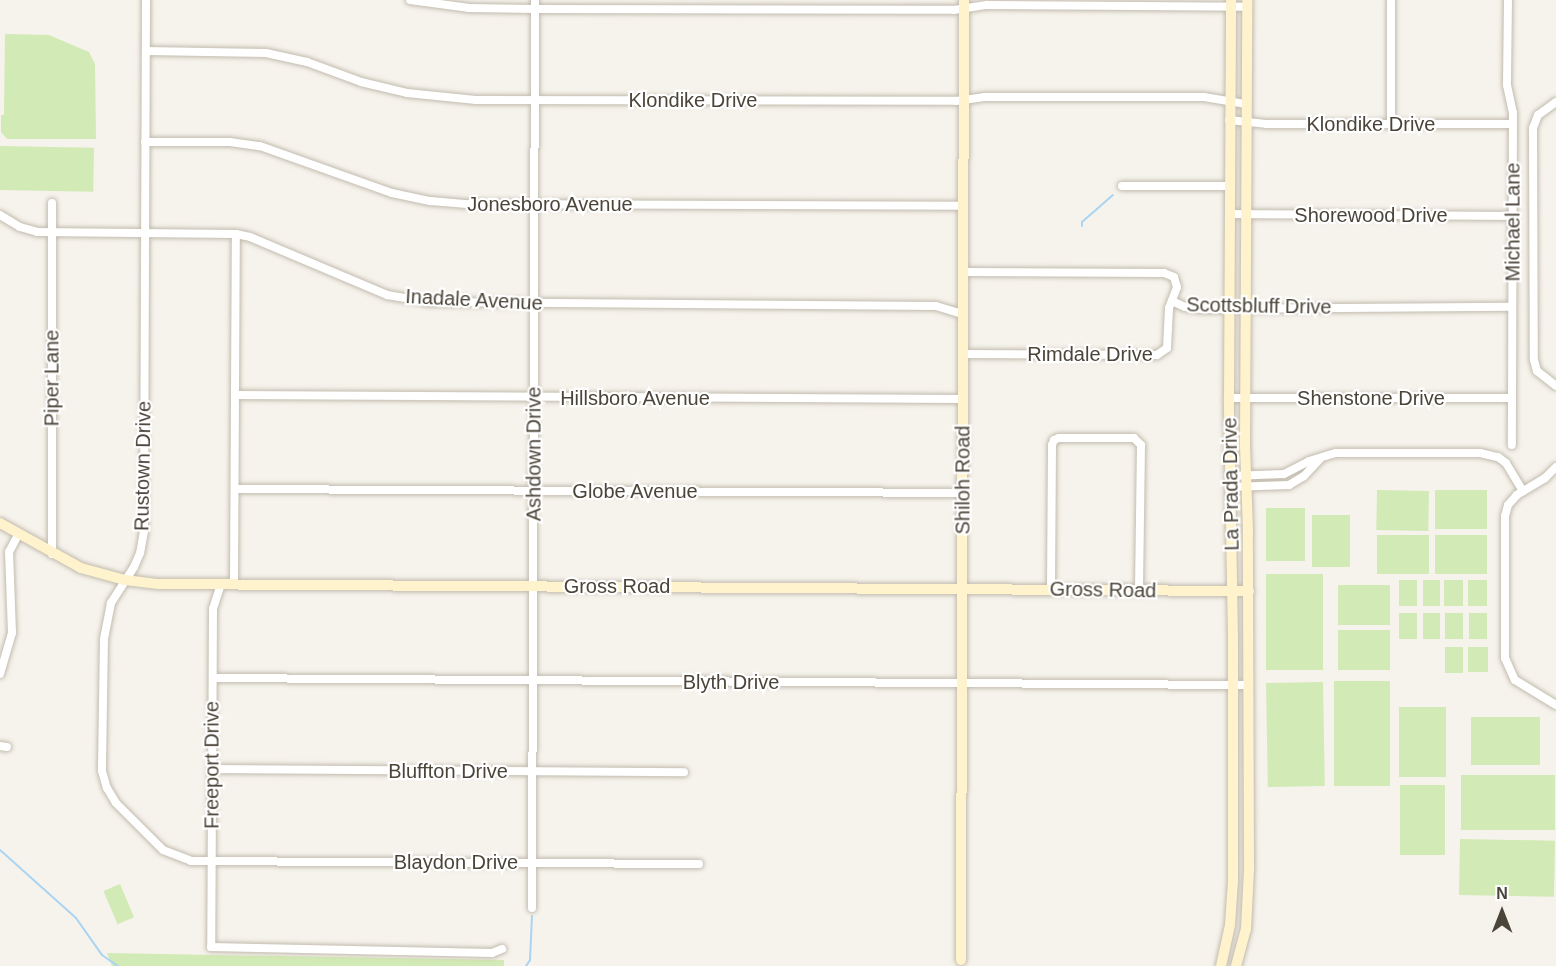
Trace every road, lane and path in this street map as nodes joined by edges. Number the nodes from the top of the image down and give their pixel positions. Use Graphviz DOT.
graph roads {
  1 [pos="146,0"];
  2 [pos="410,0"];
  3 [pos="1391,0"];
  4 [pos="1508,0"];
  5 [pos="1231,3"];
  6 [pos="1247,3"];
  7 [pos="535,4"];
  8 [pos="964,4"];
  9 [pos="146,51"];
  10 [pos="535,100"];
  11 [pos="963,100"];
  12 [pos="1556,102"];
  13 [pos="1231,104"];
  14 [pos="1246,104"];
  15 [pos="1229,120"];
  16 [pos="1245,120"];
  17 [pos="1391,124"];
  18 [pos="1513,124"];
  19 [pos="145,142"];
  20 [pos="1122,186"];
  21 [pos="1230,186"];
  22 [pos="52,203"];
  23 [pos="535,204"];
  24 [pos="963,206"];
  25 [pos="1230,214"];
  26 [pos="1245,214"];
  27 [pos="0,215"];
  28 [pos="1513,216"];
  29 [pos="52,233"];
  30 [pos="145,233"];
  31 [pos="236,234"];
  32 [pos="964,272"];
  33 [pos="1172,301"];
  34 [pos="535,304"];
  35 [pos="1229,307"];
  36 [pos="1245,307"];
  37 [pos="1512,308"];
  38 [pos="963,314"];
  39 [pos="963,354"];
  40 [pos="1556,386"];
  41 [pos="235,395"];
  42 [pos="534,397"];
  43 [pos="1229,398"];
  44 [pos="1245,398"];
  45 [pos="1512,398"];
  46 [pos="963,399"];
  47 [pos="1512,445"];
  48 [pos="1324,455"];
  49 [pos="1556,467"];
  50 [pos="1230,481"];
  51 [pos="1246,481"];
  52 [pos="235,489"];
  53 [pos="534,490"];
  54 [pos="1523,491"];
  55 [pos="963,492"];
  56 [pos="0,523"];
  57 [pos="19,533"];
  58 [pos="52,554"];
  59 [pos="125,580"];
  60 [pos="221,584"];
  61 [pos="234,584"];
  62 [pos="534,585"];
  63 [pos="963,589"];
  64 [pos="1051,589"];
  65 [pos="1139,590"];
  66 [pos="1233,591"];
  67 [pos="1249,591"];
  68 [pos="0,674"];
  69 [pos="213,678"];
  70 [pos="533,680"];
  71 [pos="962,683"];
  72 [pos="1233,685"];
  73 [pos="1248,685"];
  74 [pos="1556,705"];
  75 [pos="212,770"];
  76 [pos="533,772"];
  77 [pos="684,772"];
  78 [pos="1233,826"];
  79 [pos="1249,826"];
  80 [pos="212,861"];
  81 [pos="532,863"];
  82 [pos="699,864"];
  83 [pos="532,908"];
  84 [pos="1230,925"];
  85 [pos="1246,929"];
  86 [pos="502,949"];
  87 [pos="961,960"];
  88 [pos="1221,966"];
  89 [pos="1236,966"];
  1 -- 9 [label="street, Rustown Drive"];
  2 -- 7 [label="street"];
  3 -- 17 [label="street"];
  4 -- 18 [label="street, Michael Lane"];
  5 -- 6 [label="street"];
  5 -- 8 [label="street"];
  5 -- 13 [label="street, La Prada Drive"];
  6 -- 14 [label="street, La Prada Drive"];
  7 -- 8 [label="street"];
  7 -- 10 [label="street, Ashdown Drive"];
  8 -- 11 [label="street, Shiloh Road"];
  9 -- 10 [label="street, Klondike Drive"];
  9 -- 19 [label="street, Rustown Drive"];
  10 -- 11 [label="street, Klondike Drive"];
  10 -- 23 [label="street, Ashdown Drive"];
  11 -- 13 [label="street, Klondike Drive"];
  11 -- 24 [label="street, Shiloh Road"];
  12 -- 40 [label="street"];
  13 -- 14 [label="street, Klondike Drive"];
  13 -- 15 [label="street, La Prada Drive"];
  14 -- 16 [label="street, La Prada Drive"];
  15 -- 16 [label="street, Klondike Drive"];
  15 -- 21 [label="street, La Prada Drive"];
  16 -- 17 [label="street, Klondike Drive"];
  16 -- 26 [label="street, La Prada Drive"];
  17 -- 18 [label="street, Klondike Drive"];
  18 -- 28 [label="street, Michael Lane"];
  19 -- 23 [label="street, Jonesboro Avenue"];
  19 -- 30 [label="street, Rustown Drive"];
  20 -- 21 [label="street"];
  21 -- 25 [label="street, La Prada Drive"];
  22 -- 29 [label="street, Piper Lane"];
  23 -- 24 [label="street, Jonesboro Avenue"];
  23 -- 34 [label="street, Ashdown Drive"];
  24 -- 32 [label="street, Shiloh Road"];
  25 -- 26 [label="street, Shorewood Drive"];
  25 -- 35 [label="street, La Prada Drive"];
  26 -- 28 [label="street, Shorewood Drive"];
  26 -- 36 [label="street, La Prada Drive"];
  27 -- 29 [label="street, Inadale Avenue"];
  28 -- 37 [label="street, Michael Lane"];
  29 -- 30 [label="street, Inadale Avenue"];
  29 -- 58 [label="street, Piper Lane"];
  30 -- 31 [label="street, Inadale Avenue"];
  30 -- 59 [label="street, Rustown Drive"];
  31 -- 34 [label="street, Inadale Avenue"];
  31 -- 41 [label="street"];
  32 -- 33 [label="street, Scottsbluff Drive"];
  32 -- 38 [label="street, Shiloh Road"];
  33 -- 35 [label="street, Scottsbluff Drive"];
  33 -- 39 [label="street, Rimdale Drive"];
  34 -- 38 [label="street, Inadale Avenue"];
  34 -- 42 [label="street, Ashdown Drive"];
  35 -- 36 [label="street, Scottsbluff Drive"];
  35 -- 43 [label="street, La Prada Drive"];
  36 -- 37 [label="street, Scottsbluff Drive"];
  36 -- 44 [label="street, La Prada Drive"];
  37 -- 45 [label="street, Michael Lane"];
  38 -- 39 [label="street, Shiloh Road"];
  39 -- 46 [label="street, Shiloh Road"];
  41 -- 42 [label="street, Hillsboro Avenue"];
  41 -- 52 [label="street"];
  42 -- 46 [label="street, Hillsboro Avenue"];
  42 -- 53 [label="street, Ashdown Drive"];
  43 -- 44 [label="street, Shenstone Drive"];
  43 -- 50 [label="street, La Prada Drive"];
  44 -- 45 [label="street, Shenstone Drive"];
  44 -- 51 [label="street, La Prada Drive"];
  45 -- 47 [label="street, Michael Lane"];
  46 -- 55 [label="street, Shiloh Road"];
  48 -- 51 [label="street"];
  48 -- 51 [label="street"];
  48 -- 54 [label="street"];
  49 -- 54 [label="street"];
  50 -- 51 [label="street"];
  50 -- 66 [label="street, La Prada Drive"];
  51 -- 67 [label="street, La Prada Drive"];
  52 -- 53 [label="street, Globe Avenue"];
  52 -- 61 [label="street"];
  53 -- 55 [label="street, Globe Avenue"];
  53 -- 62 [label="street, Ashdown Drive"];
  54 -- 74 [label="street"];
  55 -- 63 [label="street, Shiloh Road"];
  56 -- 57 [label="street, Gross Road"];
  57 -- 58 [label="street, Gross Road"];
  57 -- 68 [label="street"];
  58 -- 59 [label="street, Gross Road"];
  59 -- 60 [label="street, Gross Road"];
  59 -- 80 [label="street, Rustown Drive"];
  60 -- 61 [label="street, Gross Road"];
  60 -- 69 [label="street, Freeport Drive"];
  61 -- 62 [label="street, Gross Road"];
  62 -- 63 [label="street, Gross Road"];
  62 -- 70 [label="street, Ashdown Drive"];
  63 -- 64 [label="street, Gross Road"];
  63 -- 71 [label="street, Shiloh Road"];
  64 -- 65 [label="street, Gross Road"];
  64 -- 65 [label="street"];
  65 -- 66 [label="street, Gross Road"];
  66 -- 67 [label="street, Gross Road"];
  66 -- 72 [label="street, La Prada Drive"];
  67 -- 73 [label="street, La Prada Drive"];
  69 -- 70 [label="street, Blyth Drive"];
  69 -- 75 [label="street, Freeport Drive"];
  70 -- 71 [label="street, Blyth Drive"];
  70 -- 76 [label="street, Ashdown Drive"];
  71 -- 72 [label="street, Blyth Drive"];
  71 -- 87 [label="street, Shiloh Road"];
  72 -- 73 [label="street, Blyth Drive"];
  72 -- 78 [label="street, La Prada Drive"];
  73 -- 79 [label="street, La Prada Drive"];
  75 -- 76 [label="street, Bluffton Drive"];
  75 -- 80 [label="street, Freeport Drive"];
  76 -- 77 [label="street, Bluffton Drive"];
  76 -- 81 [label="street, Ashdown Drive"];
  78 -- 79 [label="street"];
  78 -- 84 [label="street, La Prada Drive"];
  79 -- 85 [label="street, La Prada Drive"];
  80 -- 81 [label="street, Blaydon Drive"];
  80 -- 86 [label="street, Freeport Drive"];
  81 -- 82 [label="street, Blaydon Drive"];
  81 -- 83 [label="street, Ashdown Drive"];
  84 -- 85 [label="street"];
  84 -- 88 [label="street, La Prada Drive"];
  85 -- 89 [label="street, La Prada Drive"];
}
